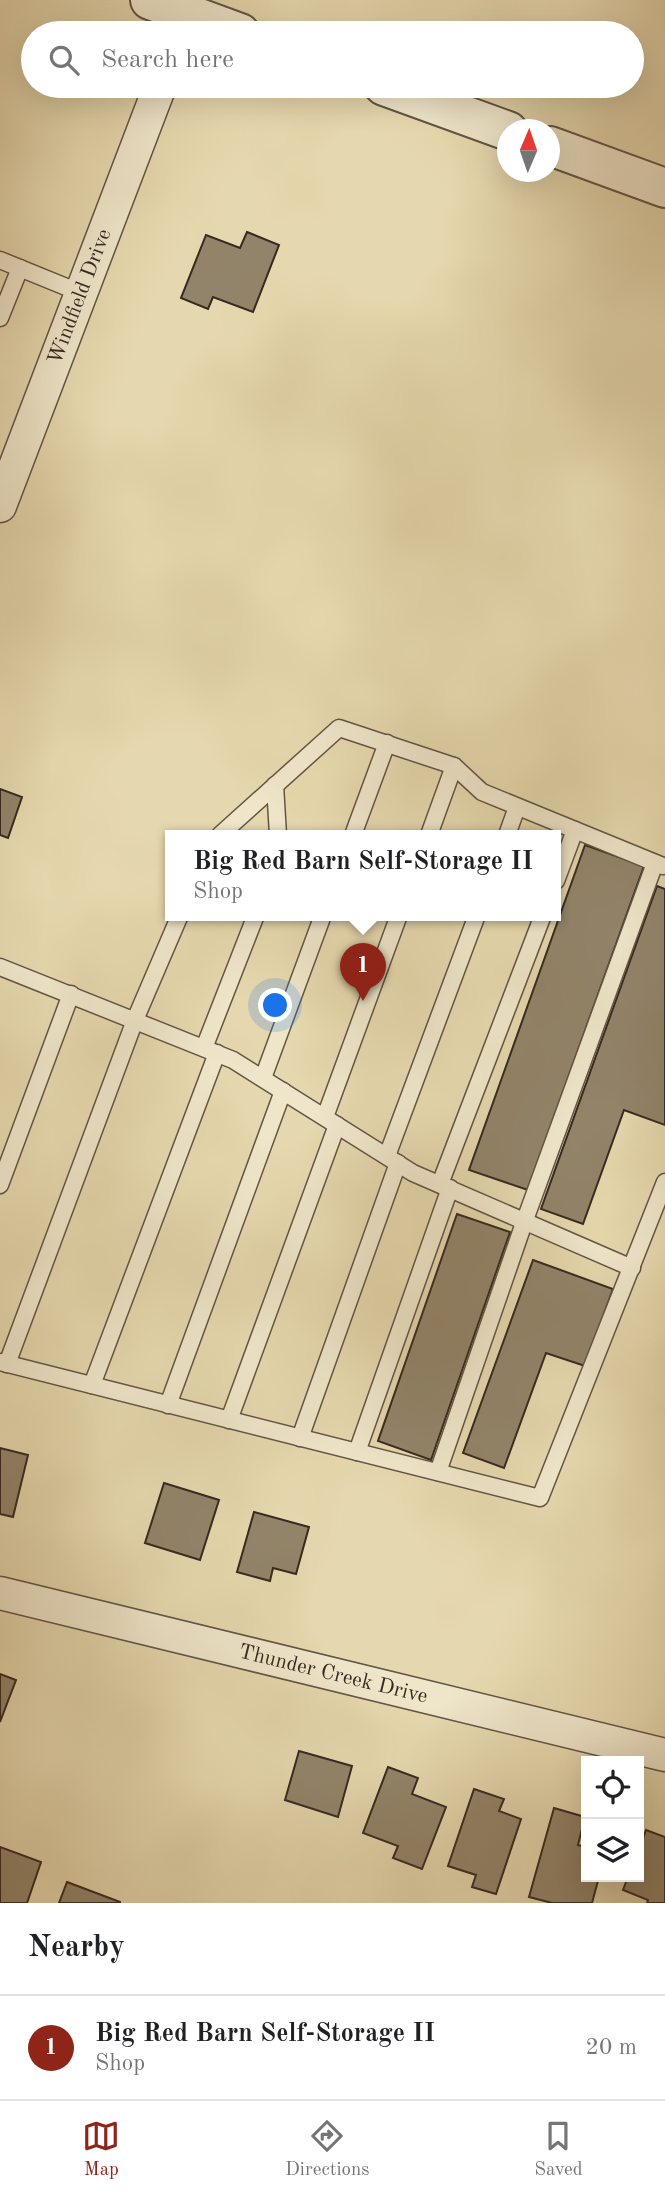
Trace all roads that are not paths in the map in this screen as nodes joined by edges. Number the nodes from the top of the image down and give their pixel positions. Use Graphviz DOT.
graph roads {
  1 [pos="150,0"];
  2 [pos="180,21"];
  3 [pos="155,98"];
  4 [pos="417,98"];
  5 [pos="497,127"];
  6 [pos="560,150"];
  7 [pos="665,188"];
  8 [pos="0,260"];
  9 [pos="20,268"];
  10 [pos="81,293"];
  11 [pos="0,318"];
  12 [pos="0,506"];
  13 [pos="387,743"];
  14 [pos="454,766"];
  15 [pos="275,785"];
  16 [pos="517,807"];
  17 [pos="226,830"];
  18 [pos="278,830"];
  19 [pos="355,830"];
  20 [pos="431,830"];
  21 [pos="509,830"];
  22 [pos="575,830"];
  23 [pos="660,865"];
  24 [pos="561,866"];
  25 [pos="177,921"];
  26 [pos="255,921"];
  27 [pos="321,921"];
  28 [pos="397,921"];
  29 [pos="475,921"];
  30 [pos="540,921"];
  31 [pos="0,967"];
  32 [pos="71,994"];
  33 [pos="135,1020"];
  34 [pos="211,1051"];
  35 [pos="263,1078"];
  36 [pos="283,1091"];
  37 [pos="331,1121"];
  38 [pos="393,1160"];
  39 [pos="665,1182"];
  40 [pos="0,1185"];
  41 [pos="445,1186"];
  42 [pos="525,1220"];
  43 [pos="632,1268"];
  44 [pos="4,1363"];
  45 [pos="92,1385"];
  46 [pos="168,1405"];
  47 [pos="229,1420"];
  48 [pos="300,1438"];
  49 [pos="357,1452"];
  50 [pos="438,1472"];
  51 [pos="0,1593"];
  52 [pos="665,1755"];
  1 -- 2 [label="street"];
  3 -- 10 [label="street, Windfield Drive"];
  4 -- 5 [label="street"];
  6 -- 7 [label="street"];
  8 -- 9 [label="lane"];
  9 -- 10 [label="lane"];
  9 -- 11 [label="lane"];
  10 -- 12 [label="street, Windfield Drive"];
  13 -- 14 [label="lane"];
  13 -- 15 [label="lane"];
  13 -- 19 [label="lane"];
  14 -- 16 [label="lane"];
  14 -- 20 [label="lane"];
  15 -- 17 [label="lane"];
  15 -- 18 [label="lane"];
  16 -- 21 [label="lane"];
  16 -- 22 [label="lane"];
  22 -- 23 [label="lane"];
  22 -- 24 [label="lane"];
  23 -- 42 [label="lane"];
  25 -- 33 [label="lane"];
  26 -- 34 [label="lane"];
  27 -- 35 [label="lane"];
  28 -- 37 [label="lane"];
  29 -- 38 [label="lane"];
  30 -- 41 [label="lane"];
  31 -- 32 [label="lane"];
  32 -- 33 [label="lane"];
  32 -- 40 [label="lane"];
  33 -- 34 [label="lane"];
  33 -- 44 [label="lane"];
  34 -- 35 [label="lane"];
  34 -- 45 [label="lane"];
  35 -- 36 [label="lane"];
  36 -- 37 [label="lane"];
  36 -- 46 [label="lane"];
  37 -- 38 [label="lane"];
  37 -- 47 [label="lane"];
  38 -- 41 [label="lane"];
  38 -- 48 [label="lane"];
  39 -- 43 [label="lane"];
  41 -- 42 [label="lane"];
  41 -- 49 [label="lane"];
  42 -- 43 [label="lane"];
  42 -- 50 [label="lane"];
  43 -- 50 [label="lane"];
  44 -- 45 [label="lane"];
  45 -- 46 [label="lane"];
  46 -- 47 [label="lane"];
  47 -- 48 [label="lane"];
  48 -- 49 [label="lane"];
  49 -- 50 [label="lane"];
  51 -- 52 [label="street, Thunder Creek Drive"];
}
